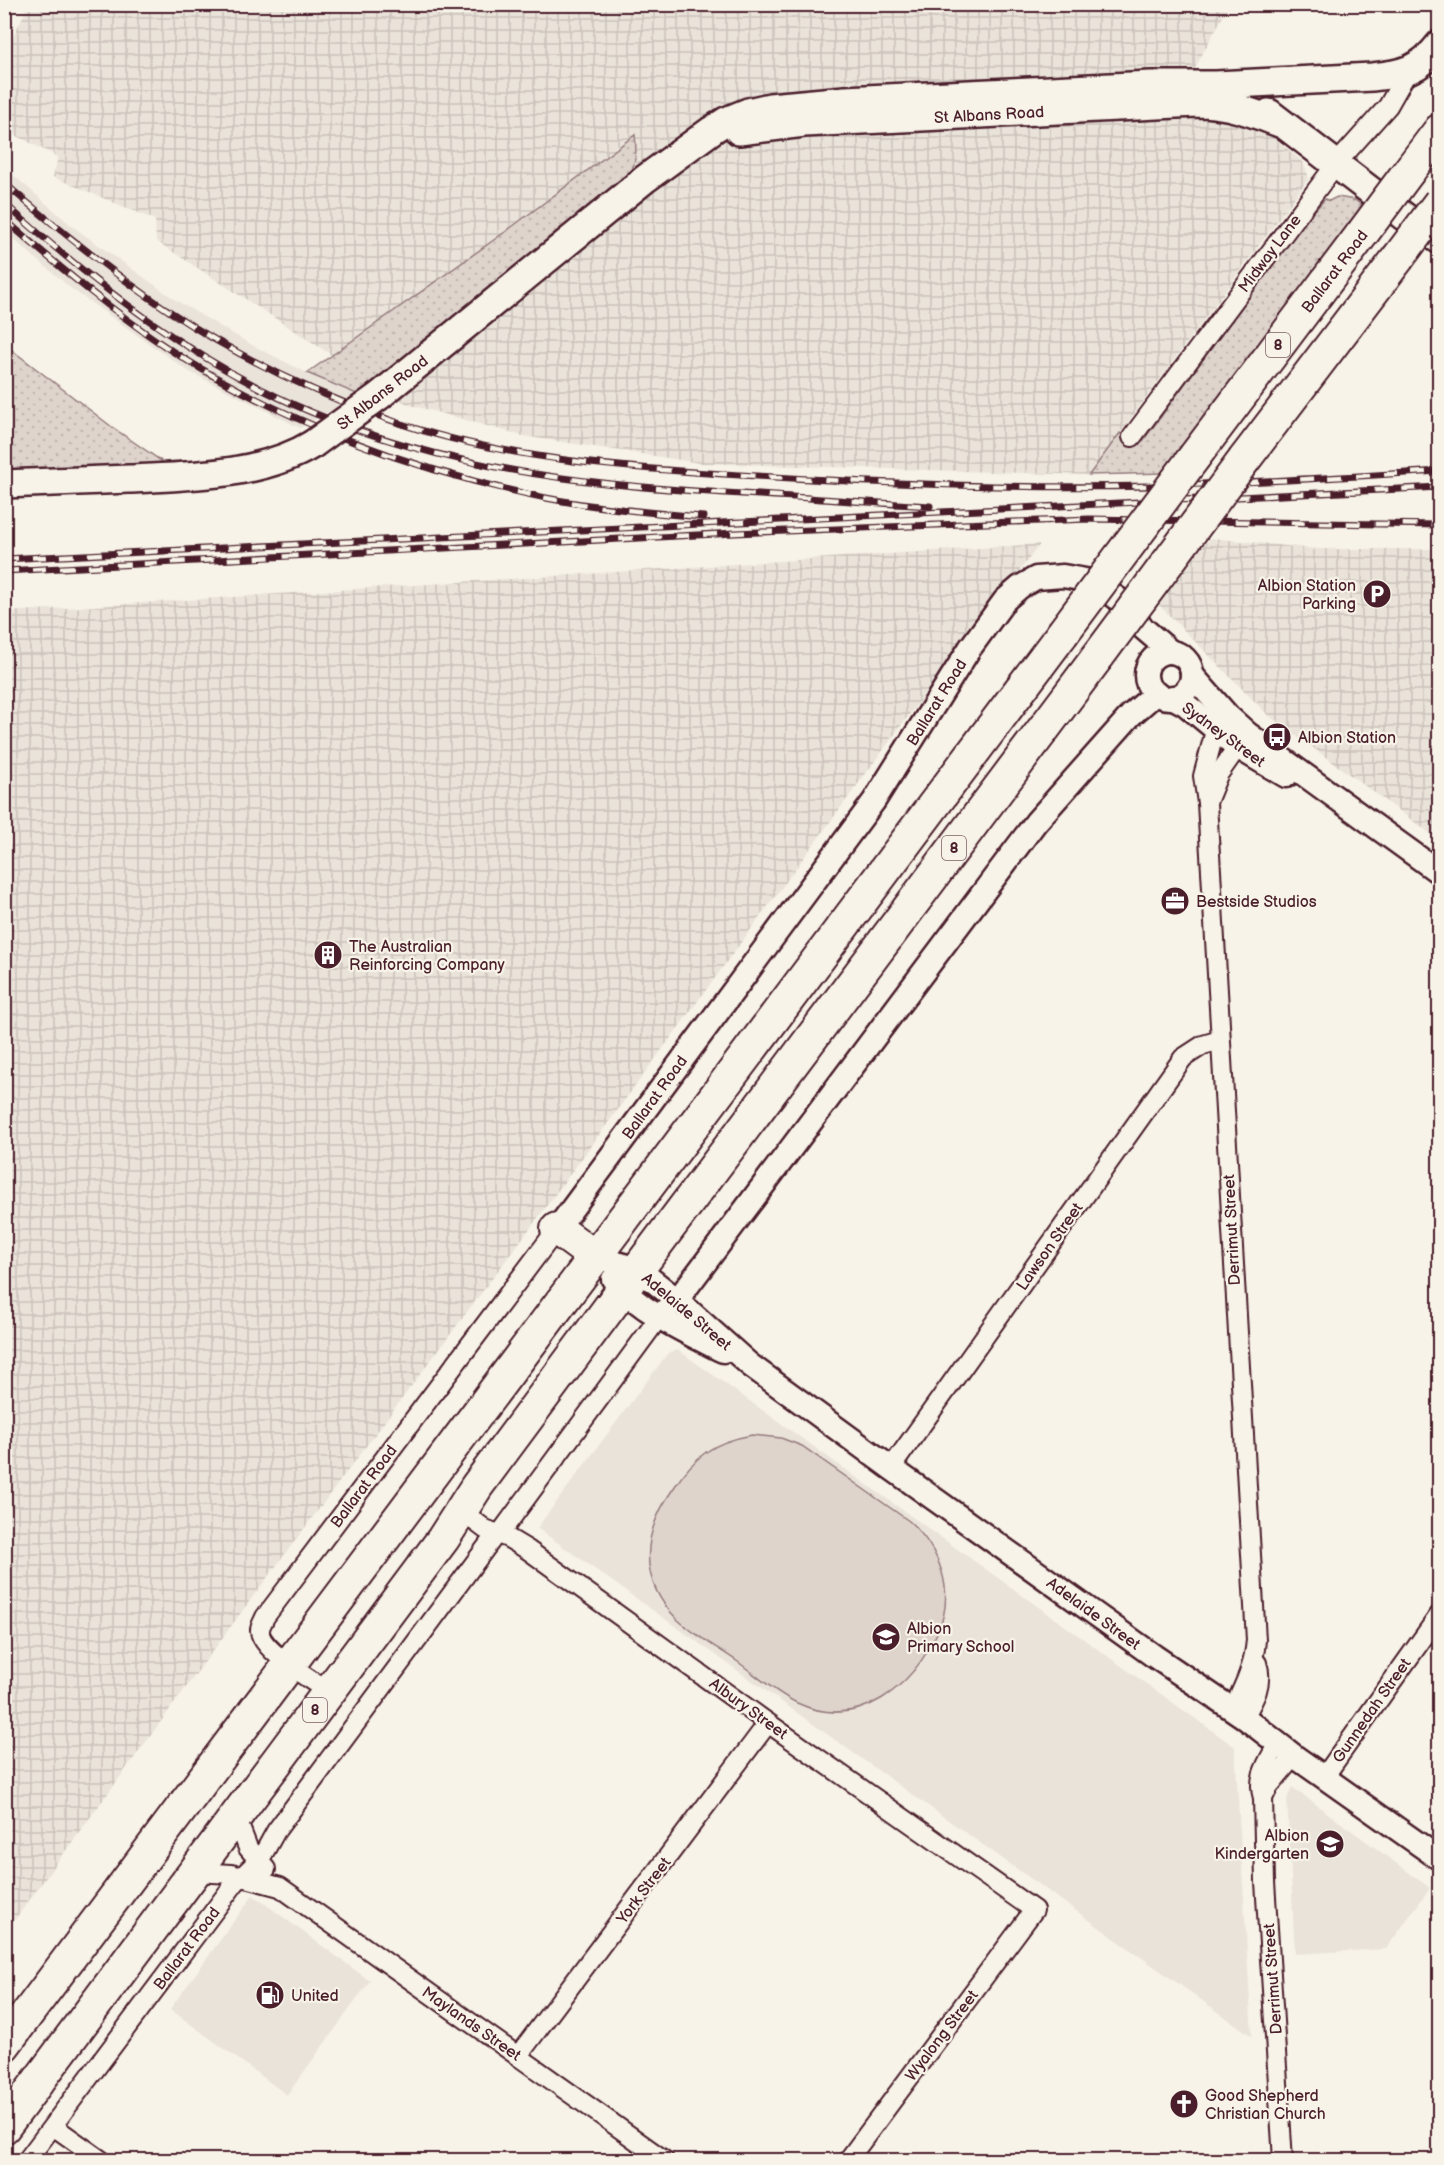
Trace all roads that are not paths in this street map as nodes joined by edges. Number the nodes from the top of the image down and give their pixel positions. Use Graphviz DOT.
graph roads {
  1 [pos="1440,44"];
  2 [pos="1408,71"];
  3 [pos="1216,85"];
  4 [pos="1064,99"];
  5 [pos="1282,124"];
  6 [pos="1440,130"];
  7 [pos="1335,164"];
  8 [pos="1440,202"];
  9 [pos="1440,240"];
  10 [pos="1132,437"];
  11 [pos="4,484"];
  12 [pos="1171,652"];
  13 [pos="1192,675"];
  14 [pos="1164,695"];
  15 [pos="1215,731"];
  16 [pos="1242,740"];
  17 [pos="1206,803"];
  18 [pos="1440,873"];
  19 [pos="1220,1040"];
  20 [pos="557,1229"];
  21 [pos="596,1257"];
  22 [pos="630,1280"];
  23 [pos="676,1299"];
  24 [pos="660,1317"];
  25 [pos="750,1365"];
  26 [pos="891,1468"];
  27 [pos="461,1511"];
  28 [pos="497,1534"];
  29 [pos="1440,1614"];
  30 [pos="290,1665"];
  31 [pos="328,1692"];
  32 [pos="1238,1713"];
  33 [pos="768,1723"];
  34 [pos="1286,1749"];
  35 [pos="1324,1777"];
  36 [pos="236,1817"];
  37 [pos="1440,1859"];
  38 [pos="258,1860"];
  39 [pos="195,1872"];
  40 [pos="241,1876"];
  41 [pos="280,1887"];
  42 [pos="1034,1910"];
  43 [pos="4,2045"];
  44 [pos="518,2056"];
  45 [pos="53,2126"];
  46 [pos="4,2127"];
  47 [pos="27,2160"];
  48 [pos="101,2160"];
  49 [pos="664,2160"];
  50 [pos="848,2160"];
  51 [pos="1283,2160"];
  1 -- 2 [label="main road, St Albans Road"];
  2 -- 3 [label="main road, St Albans Road"];
  2 -- 7 [label="street, Midway Lane"];
  3 -- 4 [label="main road, St Albans Road"];
  3 -- 5 [label="main road, St Albans Road"];
  4 -- 5 [label="main road, St Albans Road"];
  4 -- 11 [label="main road, St Albans Road, bridge"];
  5 -- 7 [label="main road, St Albans Road"];
  6 -- 21 [label="highway, Ballarat Road / 8, bridge"];
  7 -- 9 [label="main road, St Albans Road"];
  7 -- 10 [label="street, Midway Lane"];
  8 -- 22 [label="highway, 8, bridge"];
  12 -- 13 [label="street"];
  12 -- 14 [label="street"];
  12 -- 20 [label="street, Ballarat Road"];
  13 -- 14 [label="street"];
  13 -- 16 [label="street, Sydney Street"];
  14 -- 15 [label="street, Sydney Street"];
  14 -- 23 [label="street"];
  15 -- 16 [label="street, Sydney Street"];
  15 -- 17 [label="street, Derrimut Street"];
  16 -- 17 [label="street, Derrimut Street"];
  16 -- 18 [label="street, Sydney Street"];
  17 -- 19 [label="street, Derrimut Street"];
  19 -- 26 [label="street, Lawson Street"];
  19 -- 32 [label="street, Derrimut Street"];
  20 -- 21 [label="highway"];
  20 -- 30 [label="street, Ballarat Road"];
  21 -- 22 [label="street, Adelaide Street"];
  21 -- 30 [label="highway, Ballarat Road / 8"];
  22 -- 23 [label="street, Adelaide Street"];
  22 -- 24 [label="street, Adelaide Street"];
  22 -- 27 [label="highway, 8"];
  23 -- 24 [label="street"];
  23 -- 25 [label="street, Adelaide Street"];
  24 -- 25 [label="street, Adelaide Street"];
  24 -- 28 [label="street, Ballarat Road"];
  25 -- 26 [label="street, Adelaide Street"];
  26 -- 32 [label="street, Adelaide Street"];
  27 -- 28 [label="street, Albury Street"];
  27 -- 31 [label="highway, 8"];
  28 -- 33 [label="street, Albury Street"];
  28 -- 38 [label="street, Ballarat Road"];
  29 -- 35 [label="street, Gunnedah Street"];
  30 -- 31 [label="street, Ballarat Road"];
  30 -- 43 [label="highway, Ballarat Road / 8"];
  31 -- 36 [label="highway, 8"];
  32 -- 34 [label="street, Adelaide Street"];
  33 -- 42 [label="street, Albury Street"];
  33 -- 44 [label="street, York Street"];
  34 -- 35 [label="street, Adelaide Street"];
  34 -- 51 [label="street, Derrimut Street"];
  35 -- 37 [label="street, Adelaide Street"];
  36 -- 38 [label="street, Maylands Street"];
  36 -- 39 [label="highway, 8"];
  38 -- 40 [label="street, Ballarat Road"];
  38 -- 41 [label="street, Maylands Street"];
  39 -- 40 [label="street, Maylands Street"];
  39 -- 46 [label="highway, 8"];
  40 -- 41 [label="street, Maylands Street"];
  40 -- 45 [label="street, Ballarat Road"];
  41 -- 44 [label="street, Maylands Street"];
  42 -- 50 [label="street, Wyalong Street"];
  44 -- 49 [label="street, Maylands Street"];
  45 -- 47 [label="street, Ballarat Road"];
  45 -- 48 [label="street"];
}
